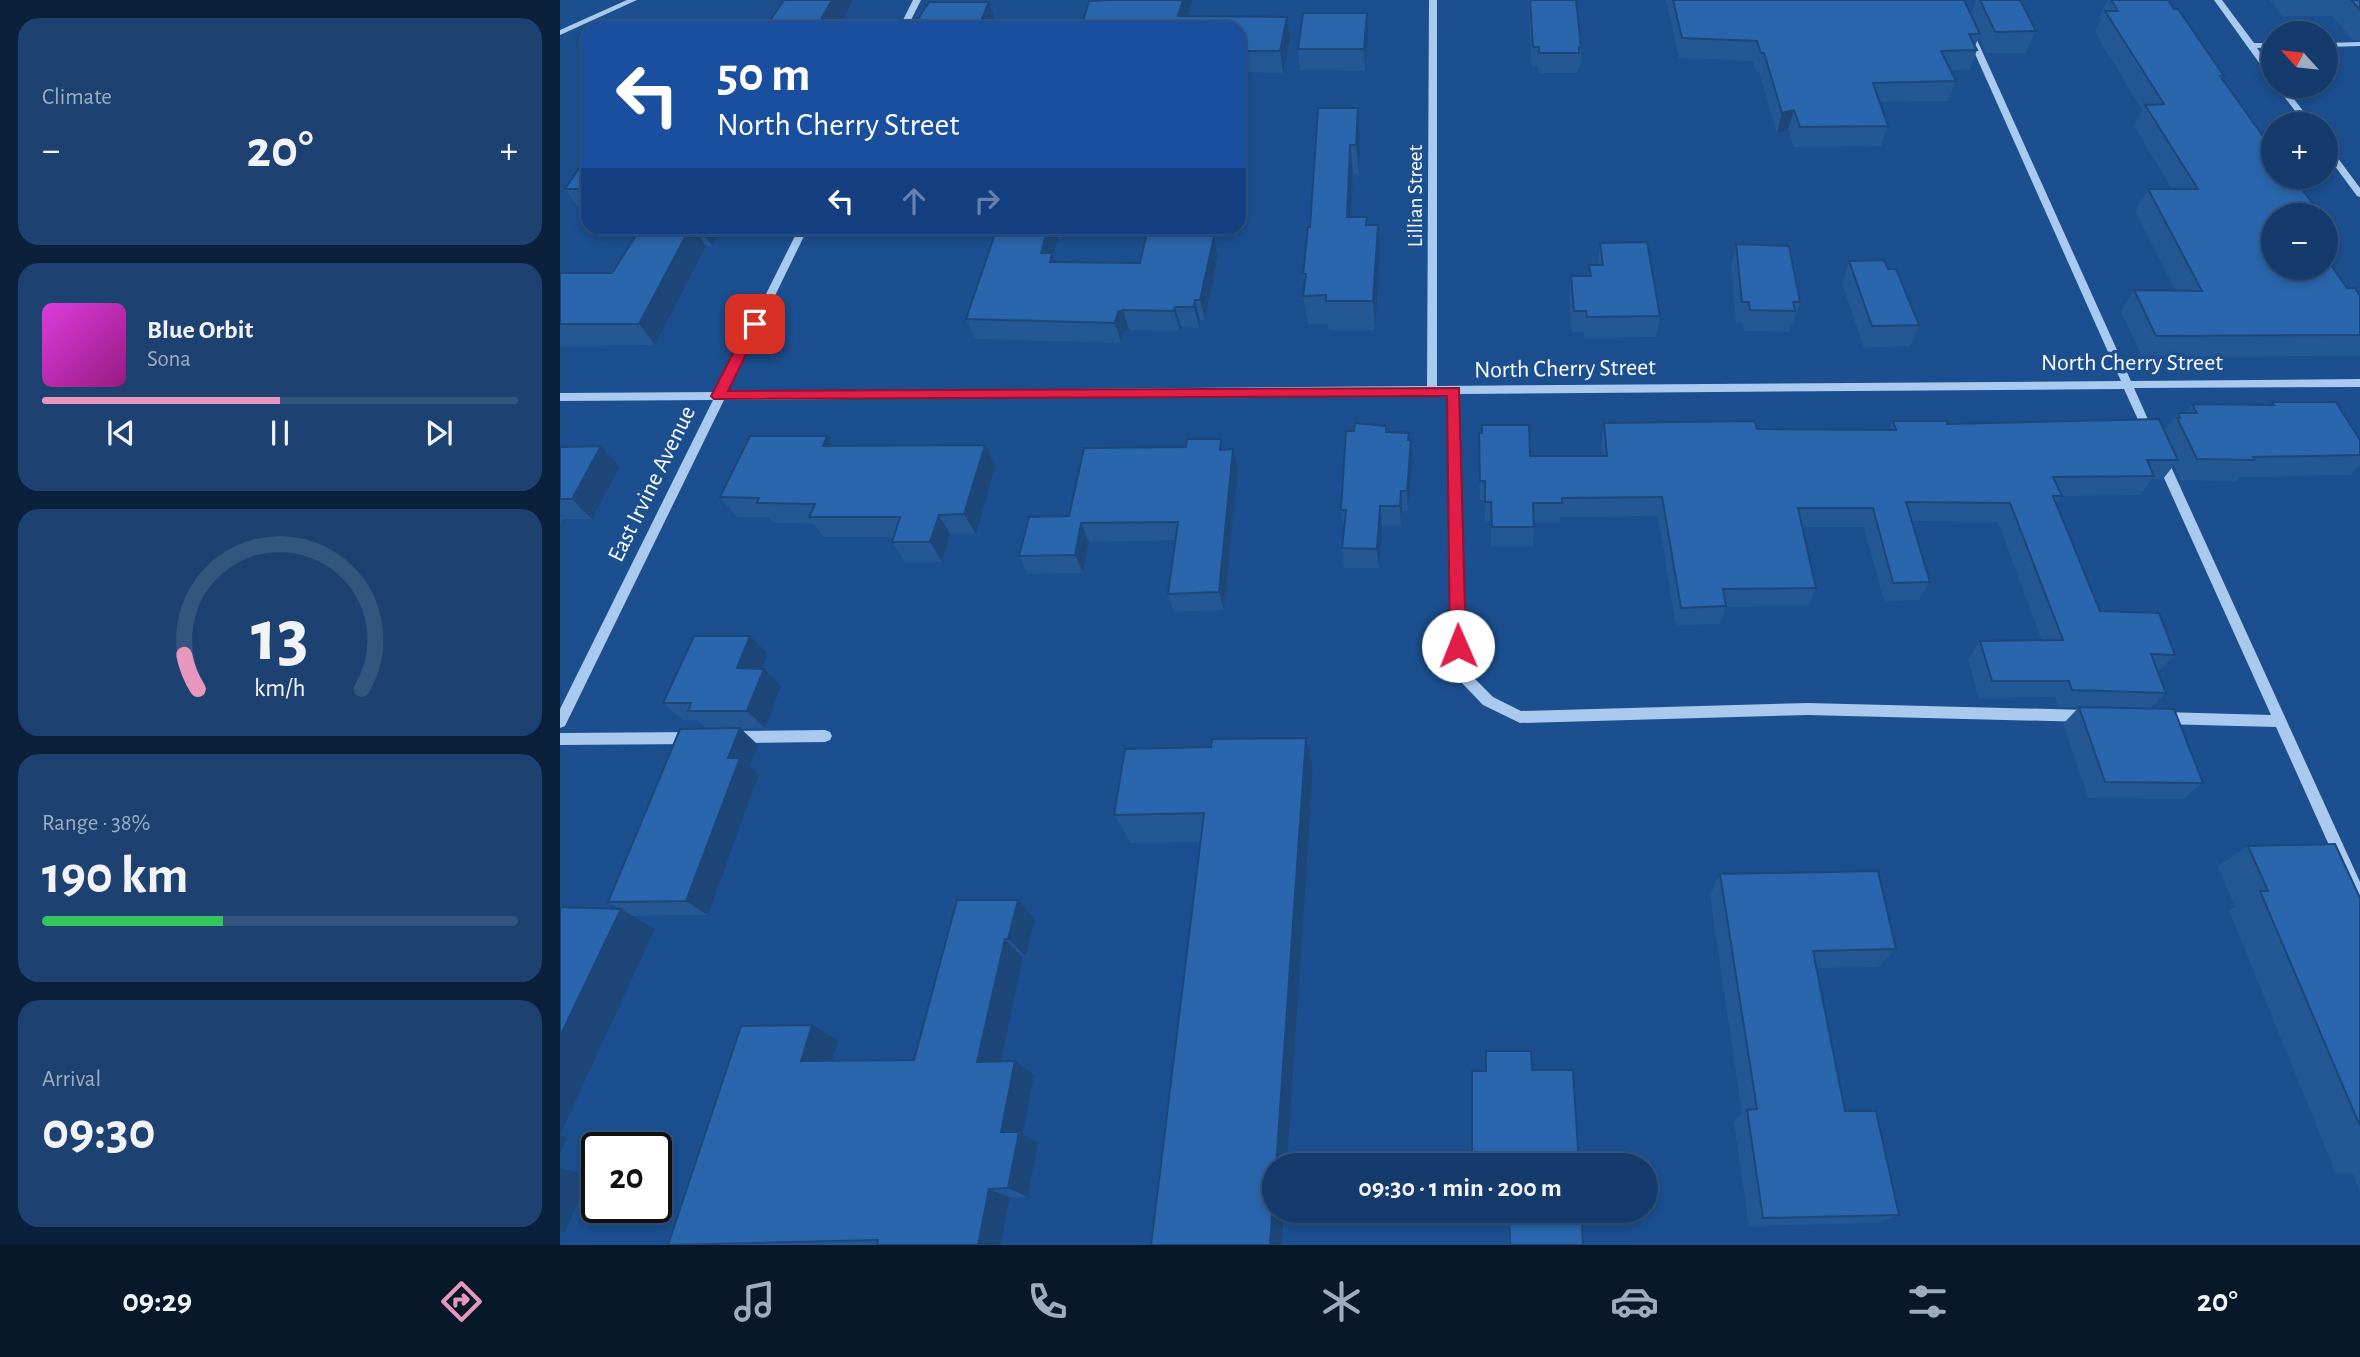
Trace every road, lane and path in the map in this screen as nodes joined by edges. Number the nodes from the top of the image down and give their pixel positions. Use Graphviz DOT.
graph roads {
  1 [pos="633,0"];
  2 [pos="917,0"];
  3 [pos="1433,0"];
  4 [pos="1955,0"];
  5 [pos="2218,0"];
  6 [pos="587,21"];
  7 [pos="906,21"];
  8 [pos="581,24"];
  9 [pos="560,33"];
  10 [pos="2338,44"];
  11 [pos="2360,44"];
  12 [pos="2251,46"];
  13 [pos="2261,46"];
  14 [pos="2261,60"];
  15 [pos="2289,98"];
  16 [pos="2300,112"];
  17 [pos="2338,164"];
  18 [pos="2360,194"];
  19 [pos="799,235"];
  20 [pos="2360,383"];
  21 [pos="2127,384"];
  22 [pos="1454,391"];
  23 [pos="1432,392"];
  24 [pos="718,396"];
  25 [pos="560,397"];
  26 [pos="2100,716"];
  27 [pos="2141,718"];
  28 [pos="2280,721"];
  29 [pos="560,722"];
  30 [pos="825,736"];
  31 [pos="560,739"];
  32 [pos="2360,898"];
  1 -- 6 [label="street"];
  2 -- 7 [label="street"];
  3 -- 23 [label="street, Lillian Street"];
  4 -- 21 [label="street"];
  5 -- 12 [label="street"];
  8 -- 9 [label="street"];
  10 -- 11 [label="street"];
  12 -- 13 [label="street"];
  12 -- 14 [label="street"];
  15 -- 16 [label="street"];
  17 -- 18 [label="street"];
  19 -- 24 [label="street, East Irvine Avenue"];
  20 -- 21 [label="street, North Cherry Street"];
  21 -- 22 [label="street, North Cherry Street"];
  21 -- 28 [label="street"];
  22 -- 23 [label="street, North Cherry Street"];
  22 -- 26 [label="street"];
  23 -- 24 [label="street, North Cherry Street"];
  24 -- 25 [label="street, North Cherry Street"];
  24 -- 29 [label="street, East Irvine Avenue"];
  27 -- 28 [label="street"];
  28 -- 32 [label="street"];
  30 -- 31 [label="street"];
}
